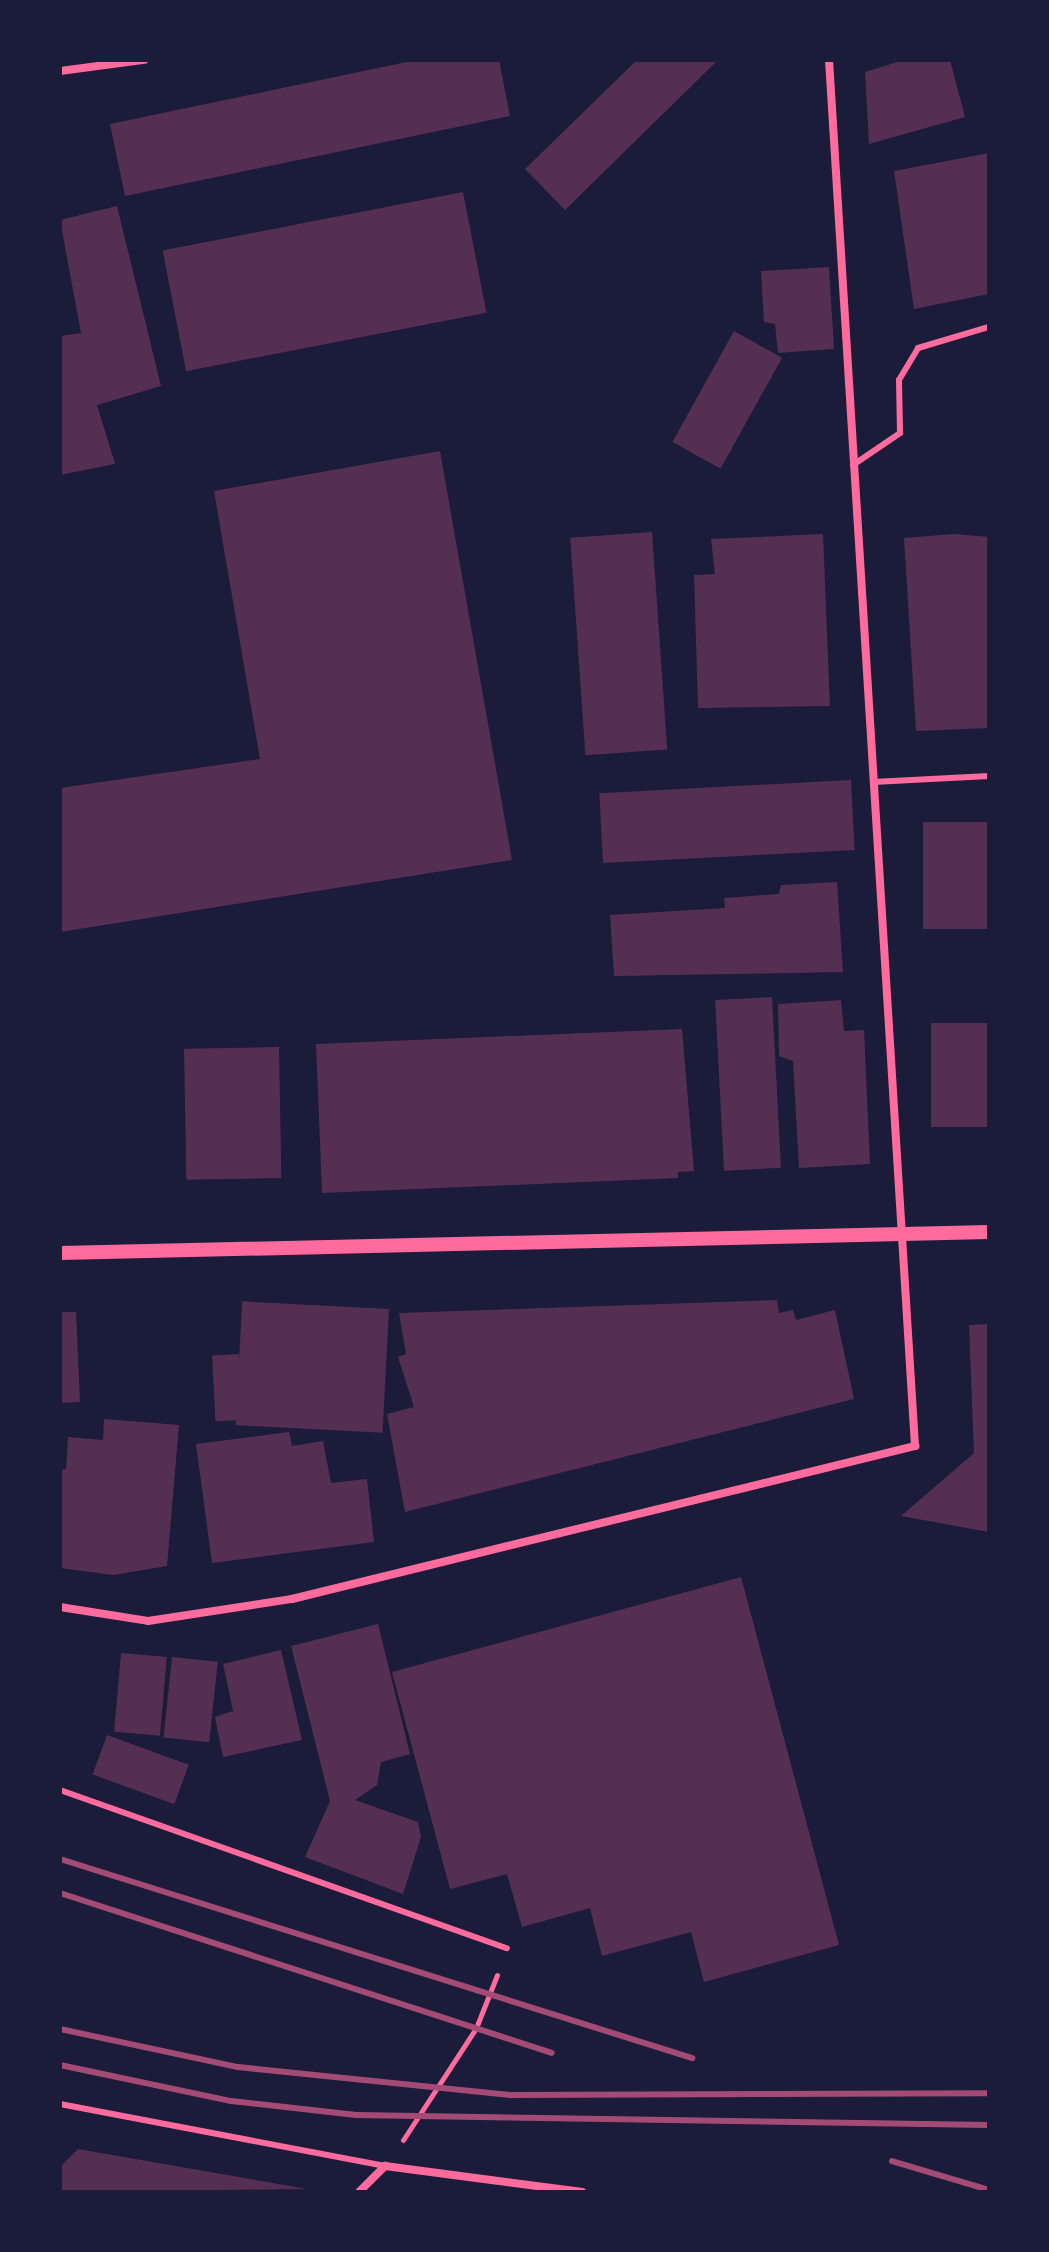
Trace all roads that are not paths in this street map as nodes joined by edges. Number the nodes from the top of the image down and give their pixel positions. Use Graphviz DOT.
graph roads {
  1 [pos="144,60"];
  2 [pos="829,60"];
  3 [pos="60,71"];
  4 [pos="989,327"];
  5 [pos="853,465"];
  6 [pos="989,776"];
  7 [pos="872,782"];
  8 [pos="989,1232"];
  9 [pos="901,1234"];
  10 [pos="60,1253"];
  11 [pos="60,1607"];
  12 [pos="60,1790"];
  13 [pos="507,1948"];
  14 [pos="60,2104"];
  15 [pos="385,2166"];
  16 [pos="359,2192"];
  17 [pos="582,2192"];
  1 -- 3 [label="street"];
  2 -- 5 [label="street"];
  4 -- 5 [label="lane"];
  5 -- 7 [label="street"];
  6 -- 7 [label="lane"];
  7 -- 9 [label="street"];
  8 -- 9 [label="street"];
  9 -- 10 [label="street"];
  9 -- 11 [label="street"];
  12 -- 13 [label="lane"];
  14 -- 15 [label="lane"];
  15 -- 16 [label="street"];
  15 -- 17 [label="street"];
}
